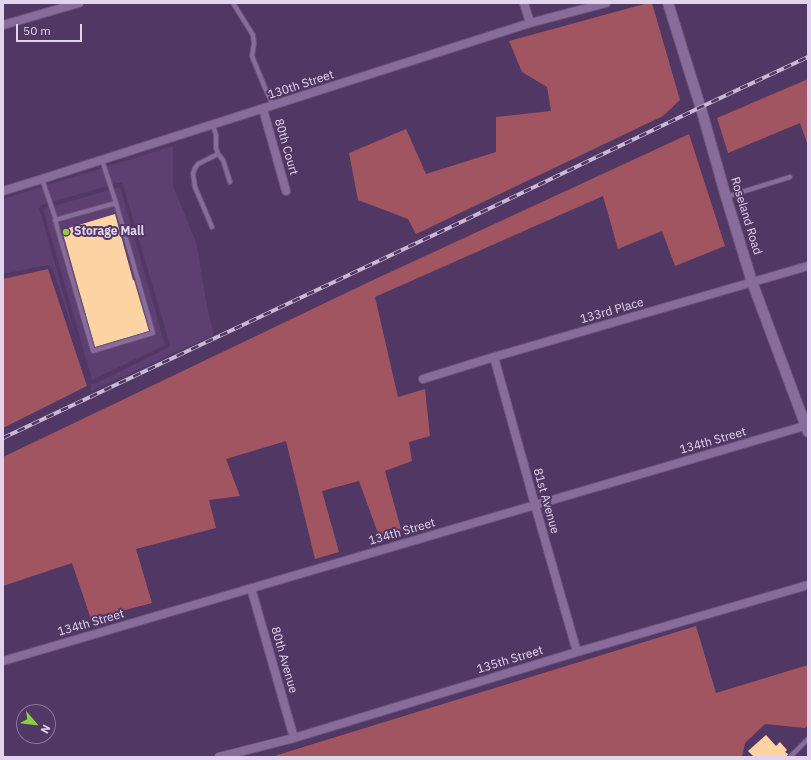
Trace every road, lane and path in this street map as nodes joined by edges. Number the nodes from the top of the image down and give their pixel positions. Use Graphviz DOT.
graph roads {
  1 [pos="79,3"];
  2 [pos="233,3"];
  3 [pos="524,3"];
  4 [pos="606,3"];
  5 [pos="668,3"];
  6 [pos="530,24"];
  7 [pos="3,25"];
  8 [pos="273,106"];
  9 [pos="263,109"];
  10 [pos="213,125"];
  11 [pos="218,154"];
  12 [pos="102,160"];
  13 [pos="790,177"];
  14 [pos="42,180"];
  15 [pos="230,182"];
  16 [pos="3,191"];
  17 [pos="286,191"];
  18 [pos="726,197"];
  19 [pos="116,202"];
  20 [pos="56,220"];
  21 [pos="212,227"];
  22 [pos="808,266"];
  23 [pos="752,282"];
  24 [pos="494,357"];
  25 [pos="423,379"];
  26 [pos="807,428"];
  27 [pos="535,506"];
  28 [pos="808,585"];
  29 [pos="250,588"];
  30 [pos="577,652"];
  31 [pos="3,661"];
  32 [pos="294,738"];
  33 [pos="808,739"];
  34 [pos="218,757"];
  35 [pos="790,757"];
  1 -- 7 [label="street"];
  2 -- 8 [label="lane, 80th Court"];
  3 -- 6 [label="street"];
  4 -- 6 [label="street, 130th Street"];
  5 -- 18 [label="main road, Roseland Road"];
  6 -- 8 [label="street, 130th Street"];
  8 -- 9 [label="street, 130th Street"];
  9 -- 10 [label="street, 130th Street"];
  9 -- 17 [label="street, 80th Court"];
  10 -- 11 [label="lane"];
  10 -- 12 [label="street, 130th Street"];
  11 -- 15 [label="lane"];
  11 -- 21 [label="lane"];
  12 -- 14 [label="street, 130th Street"];
  12 -- 19 [label="lane"];
  13 -- 18 [label="lane"];
  14 -- 16 [label="street, 130th Street"];
  14 -- 20 [label="lane"];
  18 -- 23 [label="main road, Roseland Road"];
  19 -- 20 [label="lane"];
  19 -- 20 [label="lane"];
  22 -- 23 [label="street, 133rd Place"];
  23 -- 24 [label="street, 133rd Place"];
  23 -- 26 [label="main road, Roseland Road"];
  24 -- 25 [label="street, 133rd Place"];
  24 -- 27 [label="street, 81st Avenue"];
  26 -- 27 [label="street, 134th Street"];
  27 -- 29 [label="street, 134th Street"];
  27 -- 30 [label="street, 81st Avenue"];
  28 -- 30 [label="street, 135th Street"];
  29 -- 31 [label="street, 134th Street"];
  29 -- 32 [label="street, 80th Avenue"];
  30 -- 32 [label="street, 135th Street"];
  32 -- 34 [label="street, 135th Street"];
  33 -- 35 [label="lane"];
}
